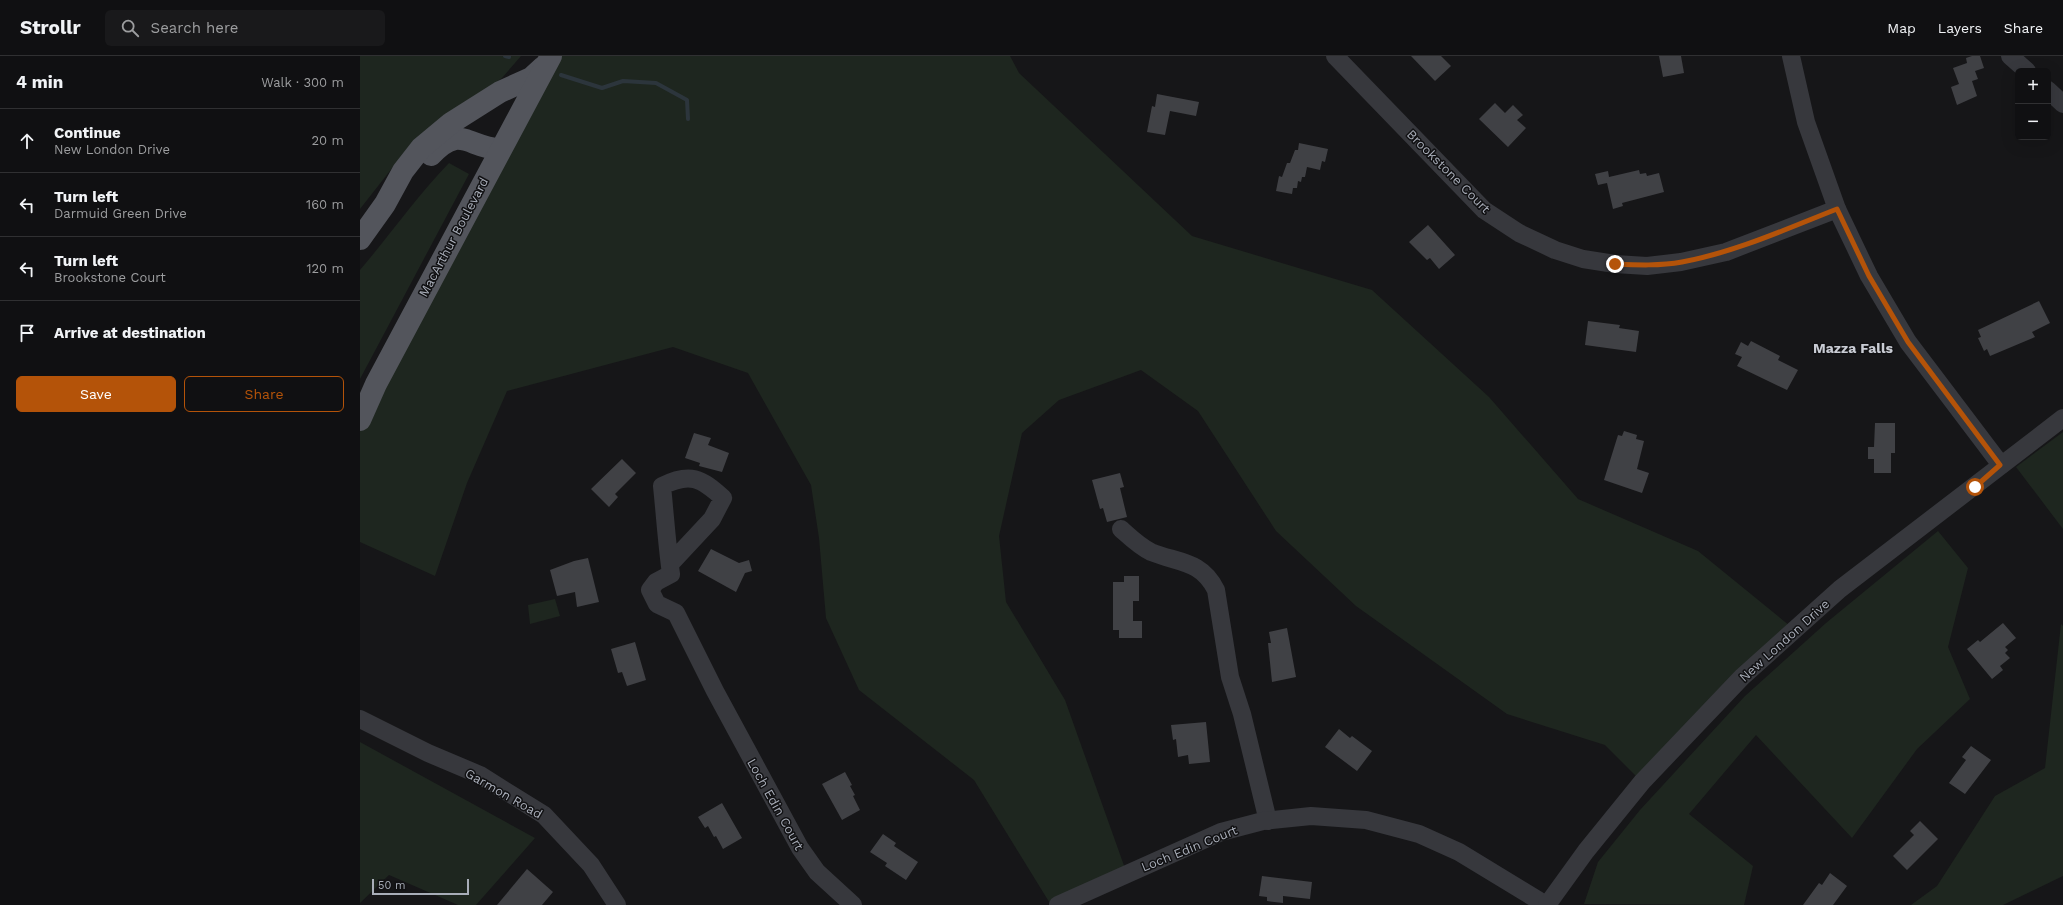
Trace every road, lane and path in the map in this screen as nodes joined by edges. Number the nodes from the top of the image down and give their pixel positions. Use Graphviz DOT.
graph roads {
  1 [pos="1335,56"];
  2 [pos="1791,56"];
  3 [pos="2010,56"];
  4 [pos="548,61"];
  5 [pos="2024,68"];
  6 [pos="2051,93"];
  7 [pos="2063,104"];
  8 [pos="441,131"];
  9 [pos="500,150"];
  10 [pos="385,204"];
  11 [pos="1837,209"];
  12 [pos="360,239"];
  13 [pos="2063,418"];
  14 [pos="360,420"];
  15 [pos="2000,465"];
  16 [pos="1121,529"];
  17 [pos="670,564"];
  18 [pos="360,719"];
  19 [pos="1268,821"];
  20 [pos="616,905"];
  21 [pos="853,905"];
  22 [pos="1058,905"];
  23 [pos="1547,905"];
  1 -- 11 [label="street, Brookstone Court"];
  2 -- 11 [label="street"];
  3 -- 5 [label="street"];
  4 -- 8 [label="main road"];
  4 -- 9 [label="main road, MacArthur Boulevard"];
  6 -- 7 [label="street"];
  8 -- 9 [label="main road"];
  8 -- 10 [label="main road"];
  9 -- 10 [label="main road"];
  9 -- 14 [label="main road, MacArthur Boulevard"];
  10 -- 12 [label="main road"];
  11 -- 15 [label="street"];
  13 -- 15 [label="street, New London Drive"];
  15 -- 23 [label="street, New London Drive"];
  16 -- 19 [label="street"];
  17 -- 17 [label="street"];
  17 -- 21 [label="street, Loch Edin Court"];
  18 -- 20 [label="street, Garmon Road"];
  19 -- 22 [label="street, Loch Edin Court"];
  19 -- 23 [label="street, Loch Edin Court"];
}
